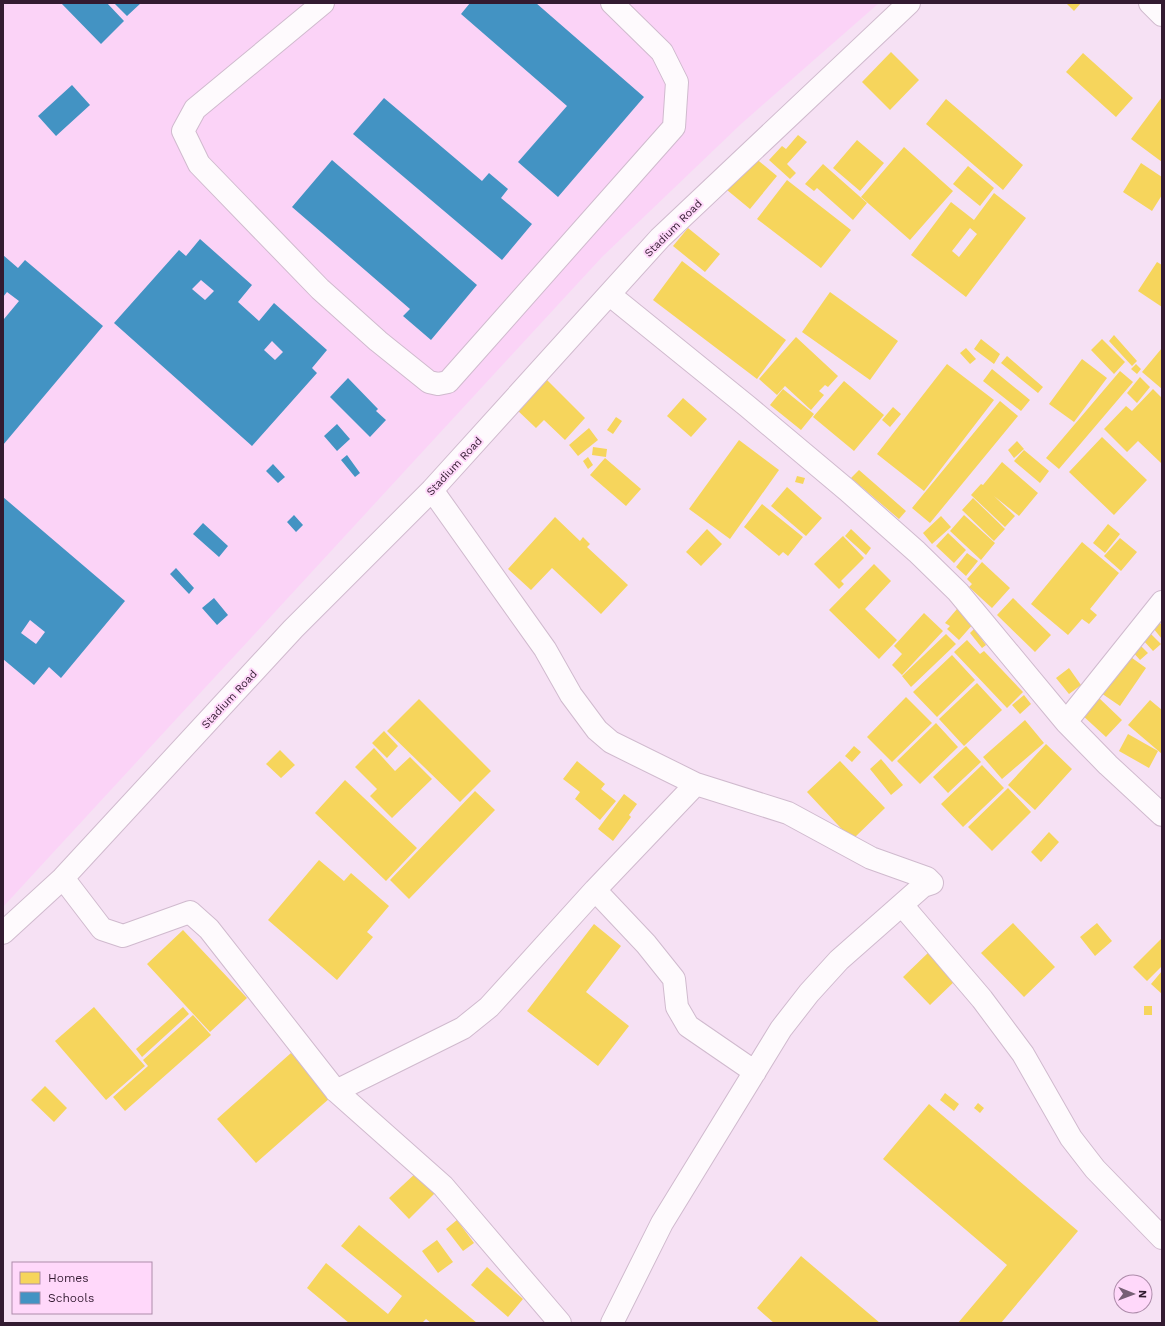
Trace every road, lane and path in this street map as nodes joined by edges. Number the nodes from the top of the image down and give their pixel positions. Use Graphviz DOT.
graph roads {
  1 [pos="323,3"];
  2 [pos="612,3"];
  3 [pos="909,3"];
  4 [pos="1150,3"];
  5 [pos="1162,14"];
  6 [pos="610,295"];
  7 [pos="432,490"];
  8 [pos="1162,602"];
  9 [pos="1066,722"];
  10 [pos="696,784"];
  11 [pos="1162,815"];
  12 [pos="62,878"];
  13 [pos="595,890"];
  14 [pos="902,905"];
  15 [pos="3,933"];
  16 [pos="755,1072"];
  17 [pos="336,1091"];
  18 [pos="1162,1238"];
  19 [pos="560,1323"];
  20 [pos="612,1323"];
  1 -- 2 [label="street"];
  3 -- 6 [label="street, Stadium Road"];
  4 -- 5 [label="street"];
  6 -- 7 [label="street, Stadium Road"];
  6 -- 9 [label="street"];
  7 -- 10 [label="street"];
  7 -- 12 [label="street, Stadium Road"];
  8 -- 9 [label="street"];
  9 -- 11 [label="street"];
  10 -- 13 [label="street"];
  10 -- 14 [label="street"];
  12 -- 15 [label="street, Stadium Road"];
  12 -- 17 [label="street"];
  13 -- 16 [label="street"];
  13 -- 17 [label="street"];
  14 -- 16 [label="street"];
  14 -- 18 [label="street"];
  16 -- 20 [label="street"];
  17 -- 19 [label="street"];
}
